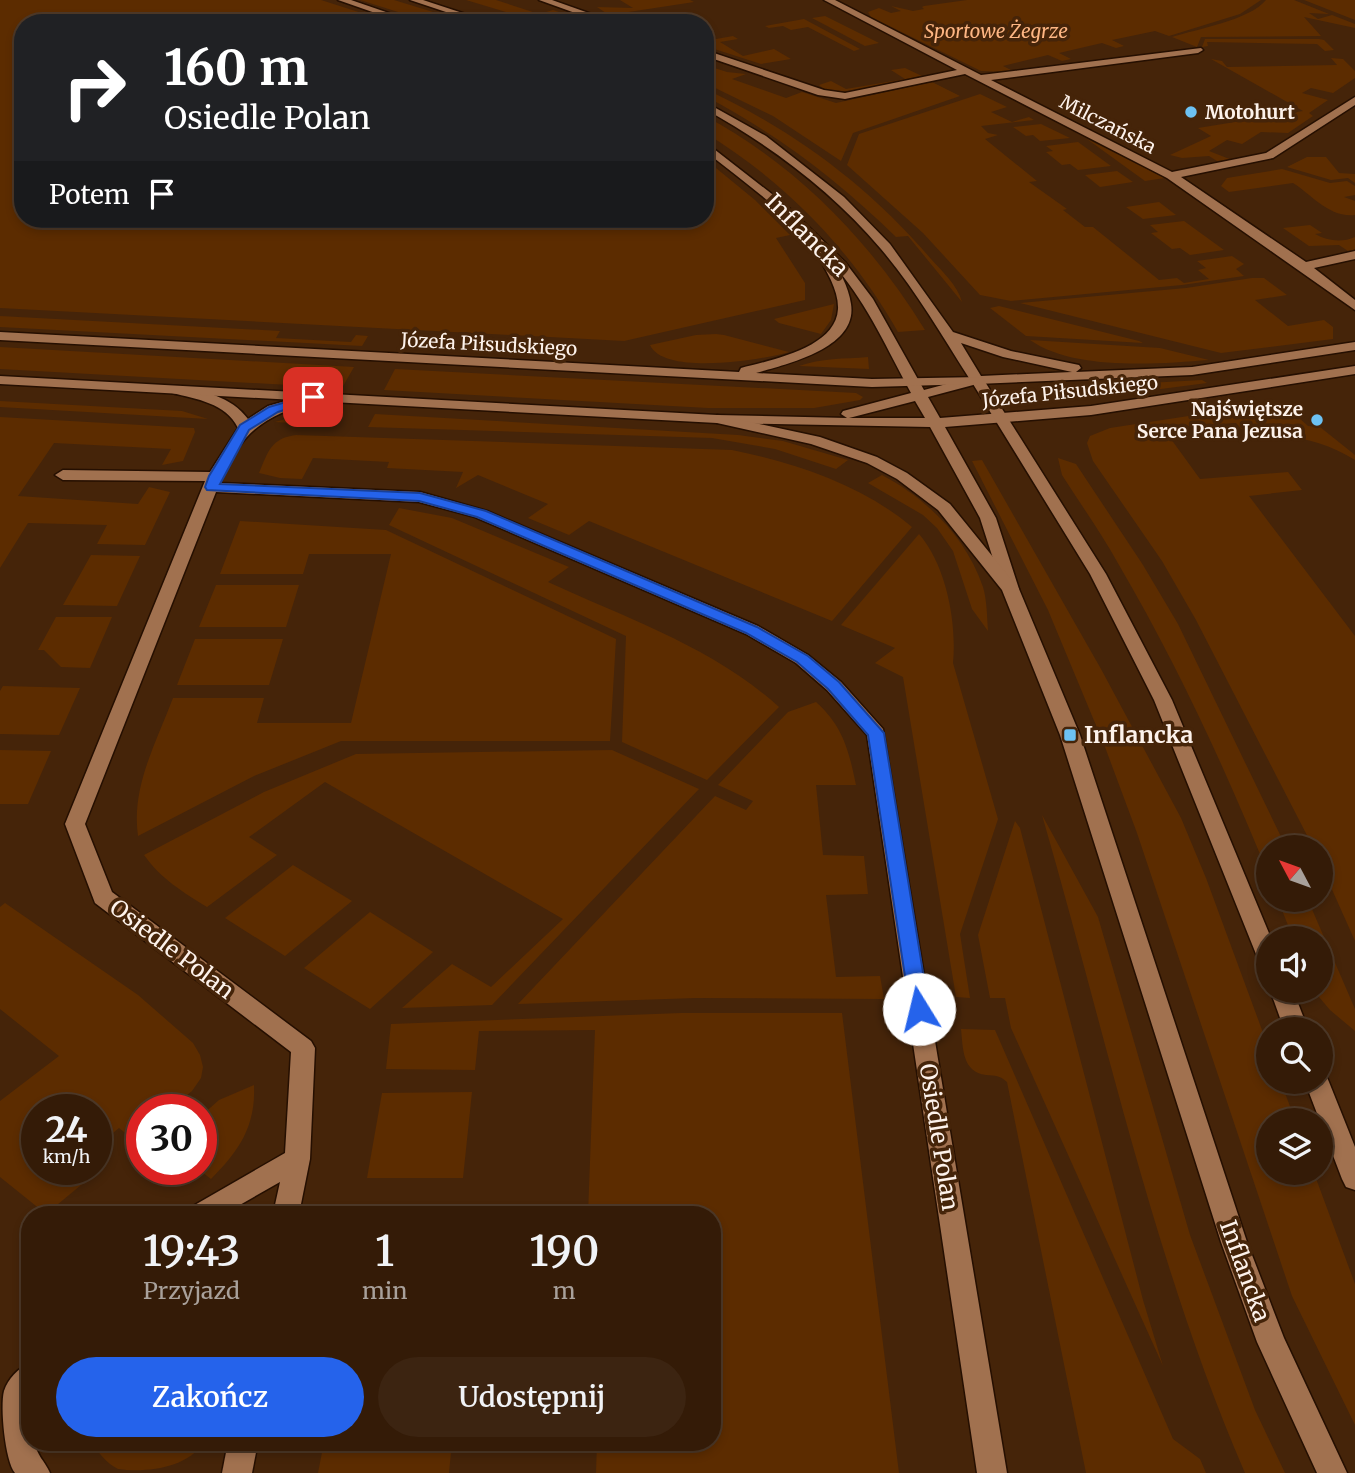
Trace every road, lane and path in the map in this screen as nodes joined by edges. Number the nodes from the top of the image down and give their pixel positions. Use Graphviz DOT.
graph roads {
  1 [pos="342,0"];
  2 [pos="414,0"];
  3 [pos="543,0"];
  4 [pos="828,0"];
  5 [pos="386,14"];
  6 [pos="460,14"];
  7 [pos="586,14"];
  8 [pos="1198,50"];
  9 [pos="714,56"];
  10 [pos="967,71"];
  11 [pos="980,78"];
  12 [pos="1355,100"];
  13 [pos="714,111"];
  14 [pos="714,152"];
  15 [pos="1171,176"];
  16 [pos="817,244"];
  17 [pos="1355,256"];
  18 [pos="1304,266"];
  19 [pos="1355,306"];
  20 [pos="949,335"];
  21 [pos="0,336"];
  22 [pos="1355,346"];
  23 [pos="1355,370"];
  24 [pos="1110,375"];
  25 [pos="728,376"];
  26 [pos="0,380"];
  27 [pos="977,380"];
  28 [pos="177,390"];
  29 [pos="918,390"];
  30 [pos="313,397"];
  31 [pos="717,419"];
  32 [pos="1002,420"];
  33 [pos="788,421"];
  34 [pos="937,423"];
  35 [pos="244,428"];
  36 [pos="62,475"];
  37 [pos="214,482"];
  38 [pos="1010,589"];
  39 [pos="1256,927"];
  40 [pos="1322,1094"];
  41 [pos="297,1159"];
  42 [pos="1355,1178"];
  43 [pos="216,1206"];
  44 [pos="288,1206"];
  45 [pos="21,1389"];
  46 [pos="21,1445"];
  47 [pos="21,1451"];
  48 [pos="241,1451"];
  49 [pos="34,1473"];
  50 [pos="237,1473"];
  51 [pos="992,1473"];
  52 [pos="1332,1473"];
  1 -- 5 [label="street"];
  2 -- 6 [label="street"];
  3 -- 7 [label="street"];
  4 -- 10 [label="street, Milczańska"];
  8 -- 11 [label="street"];
  9 -- 10 [label="street"];
  10 -- 11 [label="street, Milczańska"];
  11 -- 15 [label="street, Milczańska"];
  12 -- 15 [label="street"];
  13 -- 20 [label="street, Inflancka"];
  14 -- 16 [label="street, Inflancka"];
  15 -- 18 [label="street, Milczańska"];
  16 -- 25 [label="street"];
  16 -- 29 [label="street, Inflancka"];
  17 -- 18 [label="street"];
  18 -- 19 [label="street, Milczańska"];
  20 -- 24 [label="street, Józefa Piłsudskiego"];
  20 -- 27 [label="street, Inflancka"];
  21 -- 25 [label="street, Józefa Piłsudskiego"];
  22 -- 24 [label="street, Józefa Piłsudskiego"];
  23 -- 32 [label="street, Józefa Piłsudskiego"];
  24 -- 27 [label="street, Józefa Piłsudskiego"];
  25 -- 29 [label="street, Józefa Piłsudskiego"];
  26 -- 28 [label="street, Józefa Piłsudskiego"];
  27 -- 29 [label="street, Józefa Piłsudskiego"];
  27 -- 32 [label="street, Inflancka"];
  28 -- 30 [label="street, Józefa Piłsudskiego"];
  28 -- 35 [label="street"];
  29 -- 33 [label="street, Józefa Piłsudskiego"];
  29 -- 34 [label="street, Inflancka"];
  30 -- 31 [label="street, Józefa Piłsudskiego"];
  30 -- 35 [label="street, Osiedle Polan"];
  31 -- 33 [label="street, Józefa Piłsudskiego"];
  31 -- 38 [label="street"];
  32 -- 34 [label="street, Józefa Piłsudskiego"];
  32 -- 39 [label="street, Inflancka"];
  33 -- 34 [label="street, Józefa Piłsudskiego"];
  34 -- 38 [label="street, Inflancka"];
  35 -- 37 [label="street, Osiedle Polan"];
  36 -- 37 [label="street, Osiedle Polan"];
  37 -- 41 [label="street, Osiedle Polan"];
  37 -- 51 [label="street, Osiedle Polan"];
  38 -- 52 [label="street, Inflancka"];
  40 -- 42 [label="street"];
  41 -- 43 [label="street"];
  41 -- 44 [label="street, Osiedle Polan"];
  45 -- 46 [label="street"];
  47 -- 49 [label="street"];
  48 -- 50 [label="street"];
}
